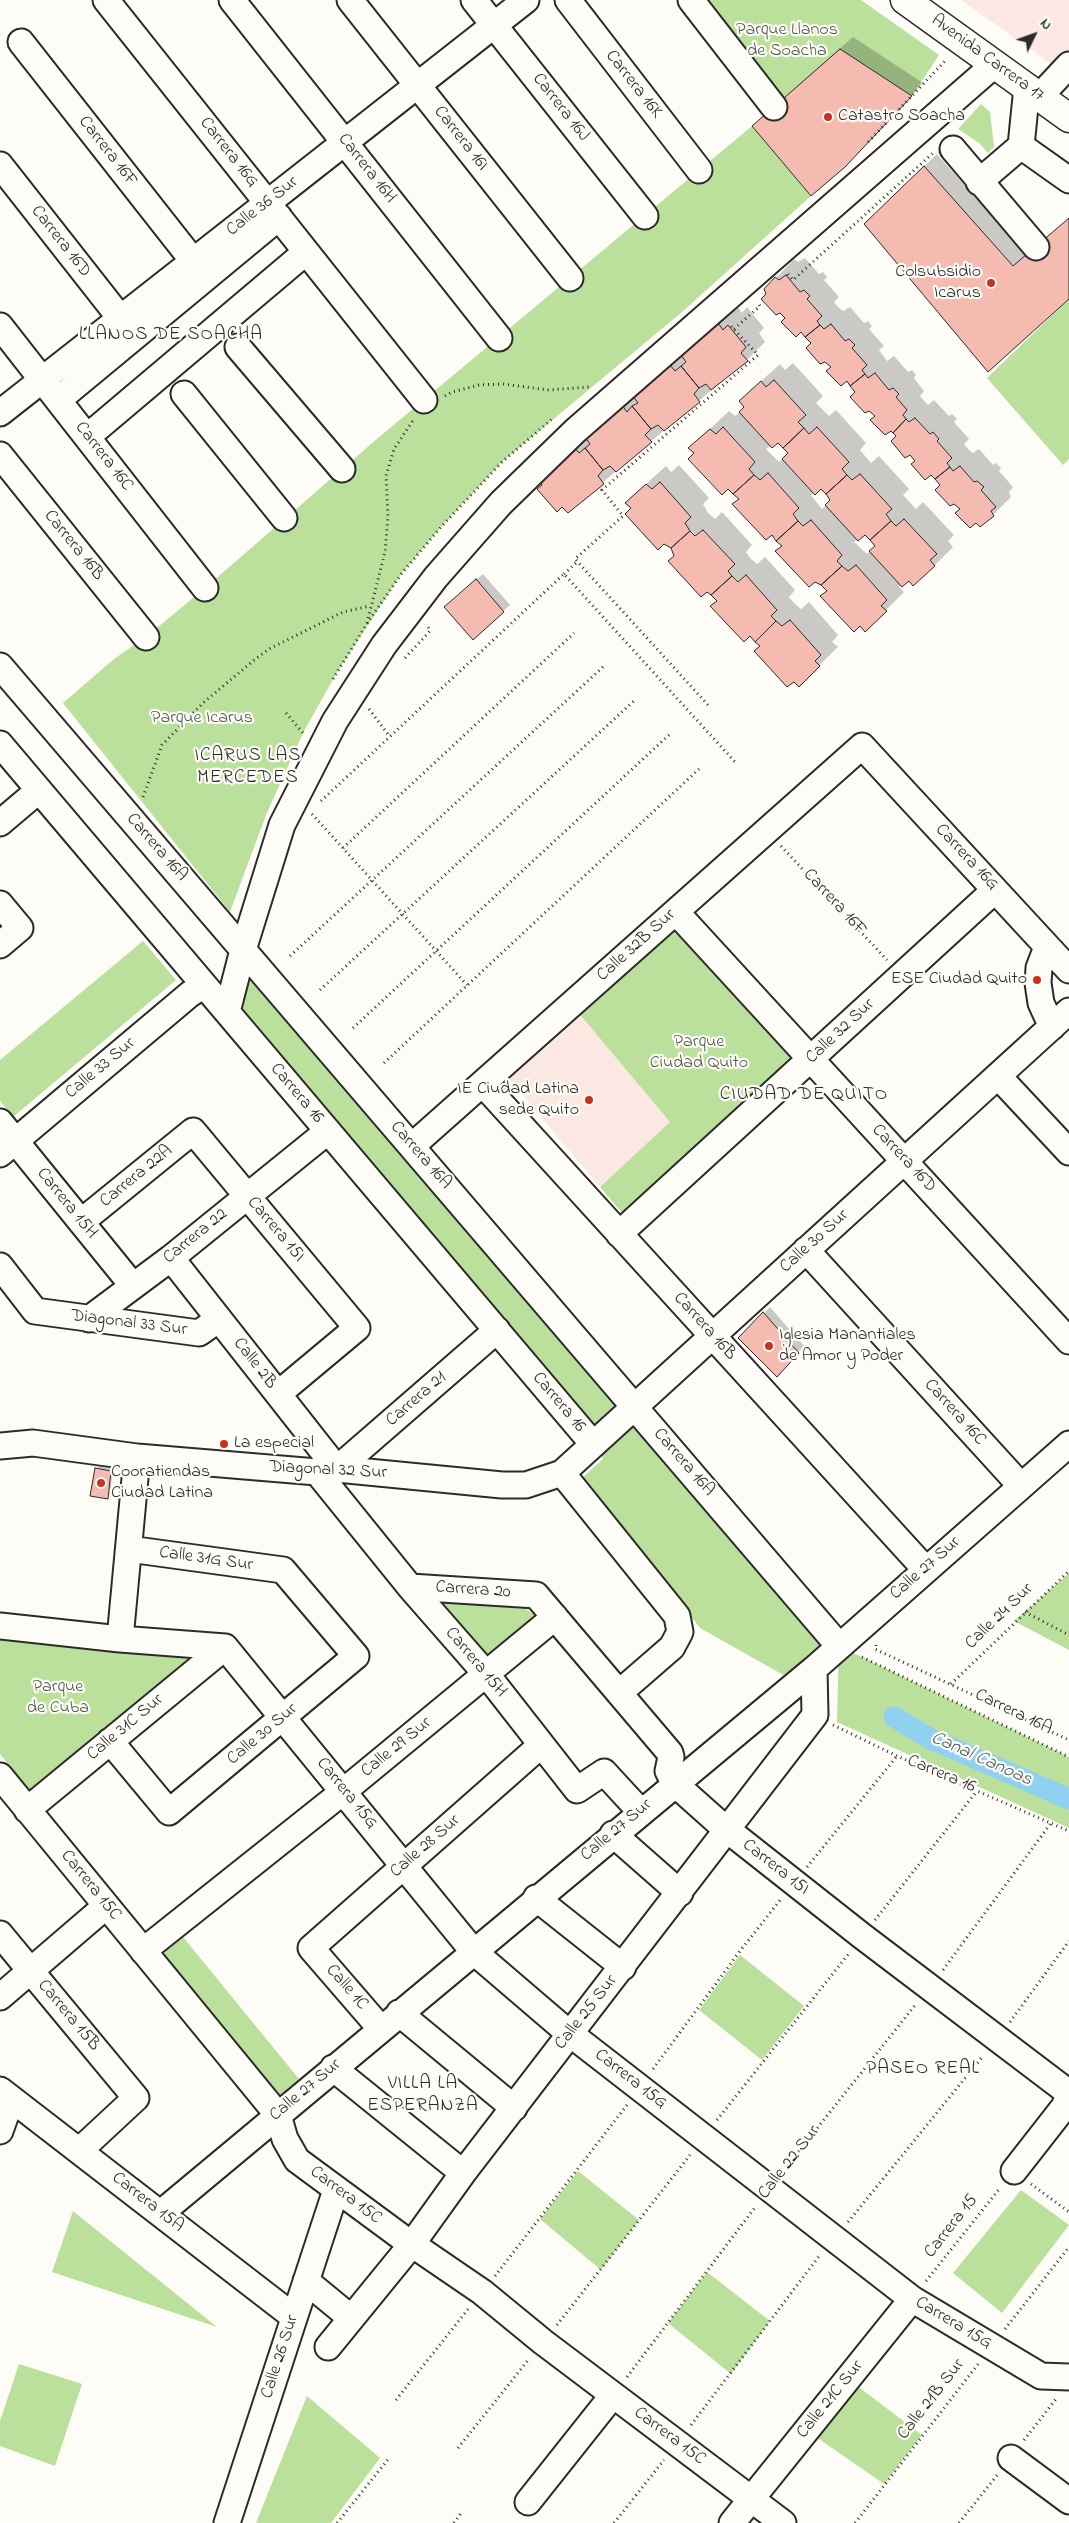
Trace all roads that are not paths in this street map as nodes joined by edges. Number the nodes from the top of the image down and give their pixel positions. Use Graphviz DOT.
graph roads {
  1 [pos="106,0"];
  2 [pos="232,0"];
  3 [pos="350,0"];
  4 [pos="474,0"];
  5 [pos="526,0"];
  6 [pos="568,0"];
  7 [pos="691,0"];
  8 [pos="905,0"];
  9 [pos="494,25"];
  10 [pos="21,42"];
  11 [pos="995,64"];
  12 [pos="1069,65"];
  13 [pos="418,85"];
  14 [pos="1033,92"];
  15 [pos="774,107"];
  16 [pos="1069,118"];
  17 [pos="345,142"];
  18 [pos="1021,146"];
  19 [pos="953,149"];
  20 [pos="0,165"];
  21 [pos="699,170"];
  22 [pos="1069,180"];
  23 [pos="979,182"];
  24 [pos="273,210"];
  25 [pos="646,216"];
  26 [pos="1036,246"];
  27 [pos="306,252"];
  28 [pos="194,262"];
  29 [pos="570,278"];
  30 [pos="121,319"];
  31 [pos="0,326"];
  32 [pos="499,338"];
  33 [pos="238,347"];
  34 [pos="43,380"];
  35 [pos="184,394"];
  36 [pos="58,400"];
  37 [pos="428,405"];
  38 [pos="0,413"];
  39 [pos="87,437"];
  40 [pos="0,455"];
  41 [pos="342,469"];
  42 [pos="284,518"];
  43 [pos="205,588"];
  44 [pos="146,638"];
  45 [pos="0,666"];
  46 [pos="0,744"];
  47 [pos="862,746"];
  48 [pos="39,790"];
  49 [pos="0,823"];
  50 [pos="995,890"];
  51 [pos="0,904"];
  52 [pos="676,912"];
  53 [pos="0,945"];
  54 [pos="1048,947"];
  55 [pos="243,950"];
  56 [pos="1069,970"];
  57 [pos="204,985"];
  58 [pos="227,1012"];
  59 [pos="1060,1019"];
  60 [pos="810,1060"];
  61 [pos="998,1076"];
  62 [pos="483,1084"];
  63 [pos="0,1122"];
  64 [pos="193,1131"];
  65 [pos="328,1131"];
  66 [pos="412,1146"];
  67 [pos="8,1148"];
  68 [pos="1069,1152"];
  69 [pos="905,1160"];
  70 [pos="247,1196"];
  71 [pos="81,1222"];
  72 [pos="619,1234"];
  73 [pos="806,1250"];
  74 [pos="171,1258"];
  75 [pos="0,1266"];
  76 [pos="132,1286"];
  77 [pos="88,1319"];
  78 [pos="219,1319"];
  79 [pos="497,1330"];
  80 [pos="712,1336"];
  81 [pos="1069,1341"];
  82 [pos="278,1394"];
  83 [pos="634,1406"];
  84 [pos="593,1444"];
  85 [pos="1069,1444"];
  86 [pos="0,1446"];
  87 [pos="137,1457"];
  88 [pos="327,1471"];
  89 [pos="562,1473"];
  90 [pos="1021,1486"];
  91 [pos="129,1549"];
  92 [pos="926,1570"];
  93 [pos="410,1587"];
  94 [pos="554,1617"];
  95 [pos="0,1626"];
  96 [pos="120,1639"];
  97 [pos="839,1646"];
  98 [pos="225,1647"];
  99 [pos="356,1656"];
  100 [pos="814,1669"];
  101 [pos="487,1675"];
  102 [pos="620,1693"];
  103 [pos="284,1718"];
  104 [pos="110,1741"];
  105 [pos="540,1746"];
  106 [pos="0,1776"];
  107 [pos="674,1783"];
  108 [pos="344,1792"];
  109 [pos="28,1810"];
  110 [pos="640,1811"];
  111 [pos="728,1830"];
  112 [pos="612,1834"];
  113 [pos="405,1865"];
  114 [pos="680,1893"];
  115 [pos="536,1898"];
  116 [pos="106,1906"];
  117 [pos="0,1934"];
  118 [pos="311,1948"];
  119 [pos="143,1951"];
  120 [pos="473,1951"];
  121 [pos="623,1967"];
  122 [pos="30,1971"];
  123 [pos="0,1997"];
  124 [pos="390,2021"];
  125 [pos="570,2034"];
  126 [pos="333,2068"];
  127 [pos="1069,2094"];
  128 [pos="5,2095"];
  129 [pos="514,2108"];
  130 [pos="278,2115"];
  131 [pos="0,2131"];
  132 [pos="80,2151"];
  133 [pos="1014,2171"];
  134 [pos="463,2173"];
  135 [pos="336,2190"];
  136 [pos="161,2213"];
  137 [pos="412,2244"];
  138 [pos="306,2280"];
  139 [pos="912,2300"];
  140 [pos="294,2317"];
  141 [pos="350,2318"];
  142 [pos="328,2347"];
  143 [pos="1069,2377"];
  144 [pos="613,2395"];
  145 [pos="1011,2458"];
  146 [pos="750,2500"];
  147 [pos="1069,2501"];
  148 [pos="528,2502"];
  149 [pos="227,2523"];
  150 [pos="732,2523"];
  151 [pos="783,2523"];
  1 -- 24 [label="street, Carrera 16G"];
  2 -- 17 [label="street, Carrera 16H"];
  3 -- 13 [label="street, Carrera 16I"];
  4 -- 9 [label="street, Carrera 16J"];
  5 -- 9 [label="street, Calle 36 Sur"];
  6 -- 21 [label="street, Carrera 16K"];
  7 -- 15 [label="street"];
  8 -- 11 [label="main road, Avenida Carrera 17"];
  9 -- 13 [label="street, Calle 36 Sur"];
  9 -- 25 [label="street, Carrera 16J"];
  10 -- 28 [label="street, Carrera 16F"];
  11 -- 14 [label="main road, Avenida Carrera 17"];
  11 -- 55 [label="street"];
  12 -- 14 [label="street"];
  13 -- 17 [label="street, Calle 36 Sur"];
  13 -- 29 [label="street, Carrera 16I"];
  14 -- 16 [label="main road, Avenida Carrera 17"];
  14 -- 18 [label="street"];
  17 -- 24 [label="street, Calle 36 Sur"];
  17 -- 32 [label="street, Carrera 16H"];
  18 -- 22 [label="street"];
  18 -- 23 [label="street"];
  19 -- 23 [label="street"];
  20 -- 30 [label="street, Carrera 16D"];
  23 -- 26 [label="street"];
  24 -- 27 [label="street, Carrera 16G"];
  24 -- 28 [label="street, Calle 36 Sur"];
  24 -- 36 [label="street"];
  27 -- 37 [label="street, Carrera 16G"];
  27 -- 39 [label="street"];
  28 -- 30 [label="street, Calle 36 Sur"];
  30 -- 34 [label="street, Calle 36 Sur"];
  31 -- 34 [label="street, Carrera 16C"];
  33 -- 41 [label="street"];
  34 -- 36 [label="street, Carrera 16C"];
  34 -- 38 [label="street, Calle 36 Sur"];
  35 -- 42 [label="street"];
  36 -- 39 [label="street, Carrera 16C"];
  39 -- 43 [label="street, Carrera 16C"];
  40 -- 44 [label="street, Carrera 16B"];
  45 -- 55 [label="street, Carrera 16A"];
  46 -- 48 [label="street, Carrera 16"];
  47 -- 50 [label="street, Carrera 16G"];
  47 -- 52 [label="street, Calle 32B Sur"];
  48 -- 49 [label="street"];
  48 -- 57 [label="street, Carrera 16"];
  50 -- 54 [label="street, Carrera 16G"];
  50 -- 60 [label="street, Calle 32 Sur"];
  51 -- 53 [label="street"];
  52 -- 60 [label="street, Carrera 16D"];
  52 -- 62 [label="street, Calle 32B Sur"];
  54 -- 56 [label="street, Carrera 16G"];
  54 -- 59 [label="street"];
  55 -- 58 [label="street"];
  55 -- 66 [label="street, Carrera 16A"];
  57 -- 58 [label="street, Carrera 16"];
  57 -- 67 [label="street, Calle 33 Sur"];
  58 -- 65 [label="street, Carrera 16"];
  59 -- 61 [label="street, Calle 30 Sur"];
  60 -- 69 [label="street, Carrera 16D"];
  60 -- 72 [label="street, Calle 32 Sur"];
  61 -- 68 [label="street"];
  61 -- 69 [label="street, Calle 30 Sur"];
  62 -- 66 [label="street, Calle 32B Sur"];
  62 -- 72 [label="street, Carrera 16B"];
  63 -- 67 [label="street, Carrera 15H"];
  64 -- 70 [label="street, Carrera 15I"];
  64 -- 71 [label="street, Carrera 22A"];
  65 -- 70 [label="street, Carrera 22"];
  65 -- 79 [label="street, Carrera 16"];
  66 -- 83 [label="street, Carrera 16A"];
  67 -- 71 [label="street, Carrera 15H"];
  69 -- 73 [label="street, Calle 30 Sur"];
  69 -- 81 [label="street, Carrera 16D"];
  70 -- 74 [label="street, Carrera 22"];
  70 -- 82 [label="street, Carrera 15I"];
  71 -- 76 [label="street, Carrera 15H"];
  72 -- 80 [label="street, Carrera 16B"];
  73 -- 80 [label="street, Calle 30 Sur"];
  73 -- 90 [label="street, Carrera 16C"];
  74 -- 76 [label="street, Carrera 22"];
  74 -- 78 [label="street, Calle 2B"];
  75 -- 77 [label="street, Diagonal 33 Sur"];
  76 -- 77 [label="street, Carrera 22"];
  77 -- 78 [label="street, Diagonal 33 Sur"];
  78 -- 82 [label="street, Calle 2B"];
  79 -- 84 [label="street, Carrera 16"];
  79 -- 88 [label="street, Carrera 21"];
  80 -- 83 [label="street, Calle 30 Sur"];
  80 -- 92 [label="street, Carrera 16B"];
  82 -- 88 [label="street, Calle 2B"];
  83 -- 84 [label="street, Calle 30 Sur"];
  83 -- 97 [label="street, Carrera 16A"];
  84 -- 89 [label="street, Calle 30 Sur"];
  85 -- 90 [label="street, Calle 27 Sur"];
  86 -- 87 [label="street, Diagonal 32 Sur"];
  87 -- 88 [label="street, Diagonal 32 Sur"];
  87 -- 91 [label="street"];
  88 -- 89 [label="street, Diagonal 32 Sur"];
  88 -- 93 [label="street, Carrera 15H"];
  89 -- 102 [label="street"];
  90 -- 92 [label="street, Calle 27 Sur"];
  91 -- 96 [label="street"];
  91 -- 99 [label="street, Calle 31G Sur"];
  92 -- 97 [label="street, Calle 27 Sur"];
  93 -- 94 [label="street, Carrera 20"];
  93 -- 101 [label="street, Carrera 15H"];
  94 -- 101 [label="street, Calle 29 Sur"];
  94 -- 102 [label="street"];
  95 -- 96 [label="street"];
  96 -- 98 [label="street"];
  97 -- 100 [label="street, Calle 27 Sur"];
  98 -- 103 [label="street, Carrera 15G"];
  98 -- 104 [label="street, Calle 31C Sur"];
  99 -- 103 [label="street, Calle 30 Sur"];
  100 -- 107 [label="street, Calle 27 Sur"];
  100 -- 111 [label="street, Calle 25 Sur"];
  101 -- 105 [label="street, Carrera 15H"];
  101 -- 108 [label="street, Calle 29 Sur"];
  102 -- 107 [label="street"];
  103 -- 104 [label="street, Calle 30 Sur"];
  103 -- 108 [label="street, Carrera 15G"];
  104 -- 109 [label="street, Calle 31C Sur"];
  105 -- 110 [label="street, Carrera 15H"];
  105 -- 113 [label="street, Calle 28 Sur"];
  106 -- 109 [label="street, Carrera 15C"];
  107 -- 110 [label="street, Calle 27 Sur"];
  107 -- 111 [label="street, Carrera 15I"];
  108 -- 113 [label="street, Carrera 15G"];
  108 -- 119 [label="street, Calle 29 Sur"];
  109 -- 116 [label="street, Carrera 15C"];
  110 -- 112 [label="street, Calle 27 Sur"];
  111 -- 114 [label="street, Calle 25 Sur"];
  111 -- 127 [label="street, Carrera 15I"];
  112 -- 114 [label="street"];
  112 -- 115 [label="street, Calle 27 Sur"];
  113 -- 118 [label="street, Calle 28 Sur"];
  113 -- 120 [label="street, Carrera 15G"];
  114 -- 121 [label="street, Calle 25 Sur"];
  115 -- 120 [label="street, Calle 27 Sur"];
  115 -- 121 [label="street"];
  116 -- 119 [label="street, Carrera 15C"];
  116 -- 122 [label="street"];
  117 -- 122 [label="street, Carrera 15B"];
  118 -- 124 [label="street, Calle 1C"];
  119 -- 130 [label="street, Carrera 15C"];
  120 -- 124 [label="street, Calle 27 Sur"];
  120 -- 125 [label="street, Carrera 15G"];
  121 -- 125 [label="street, Calle 25 Sur"];
  122 -- 123 [label="street"];
  122 -- 132 [label="street, Carrera 15B"];
  124 -- 126 [label="street, Calle 27 Sur"];
  124 -- 129 [label="street, Calle 1C"];
  125 -- 129 [label="street, Calle 25 Sur"];
  125 -- 139 [label="street, Carrera 15G"];
  126 -- 130 [label="street, Calle 27 Sur"];
  126 -- 134 [label="street"];
  127 -- 133 [label="street"];
  128 -- 131 [label="street"];
  128 -- 132 [label="street, Carrera 15A"];
  129 -- 134 [label="street, Calle 25 Sur"];
  130 -- 135 [label="street, Carrera 15C"];
  130 -- 136 [label="street, Calle 27 Sur"];
  132 -- 136 [label="street, Carrera 15A"];
  134 -- 137 [label="street, Calle 25 Sur"];
  135 -- 137 [label="street, Carrera 15C"];
  135 -- 138 [label="street, Calle 26 Sur"];
  136 -- 140 [label="street, Carrera 15A"];
  137 -- 141 [label="street, Calle 25 Sur"];
  137 -- 144 [label="street, Carrera 15C"];
  138 -- 140 [label="street, Calle 26 Sur"];
  138 -- 141 [label="street"];
  139 -- 143 [label="street, Carrera 15G"];
  139 -- 146 [label="street, Calle 21C Sur"];
  140 -- 149 [label="street, Calle 26 Sur"];
  141 -- 142 [label="street, Calle 25 Sur"];
  144 -- 146 [label="street, Carrera 15C"];
  144 -- 148 [label="street"];
  145 -- 147 [label="street"];
  146 -- 150 [label="street"];
  146 -- 151 [label="street, Carrera 15C"];
}
